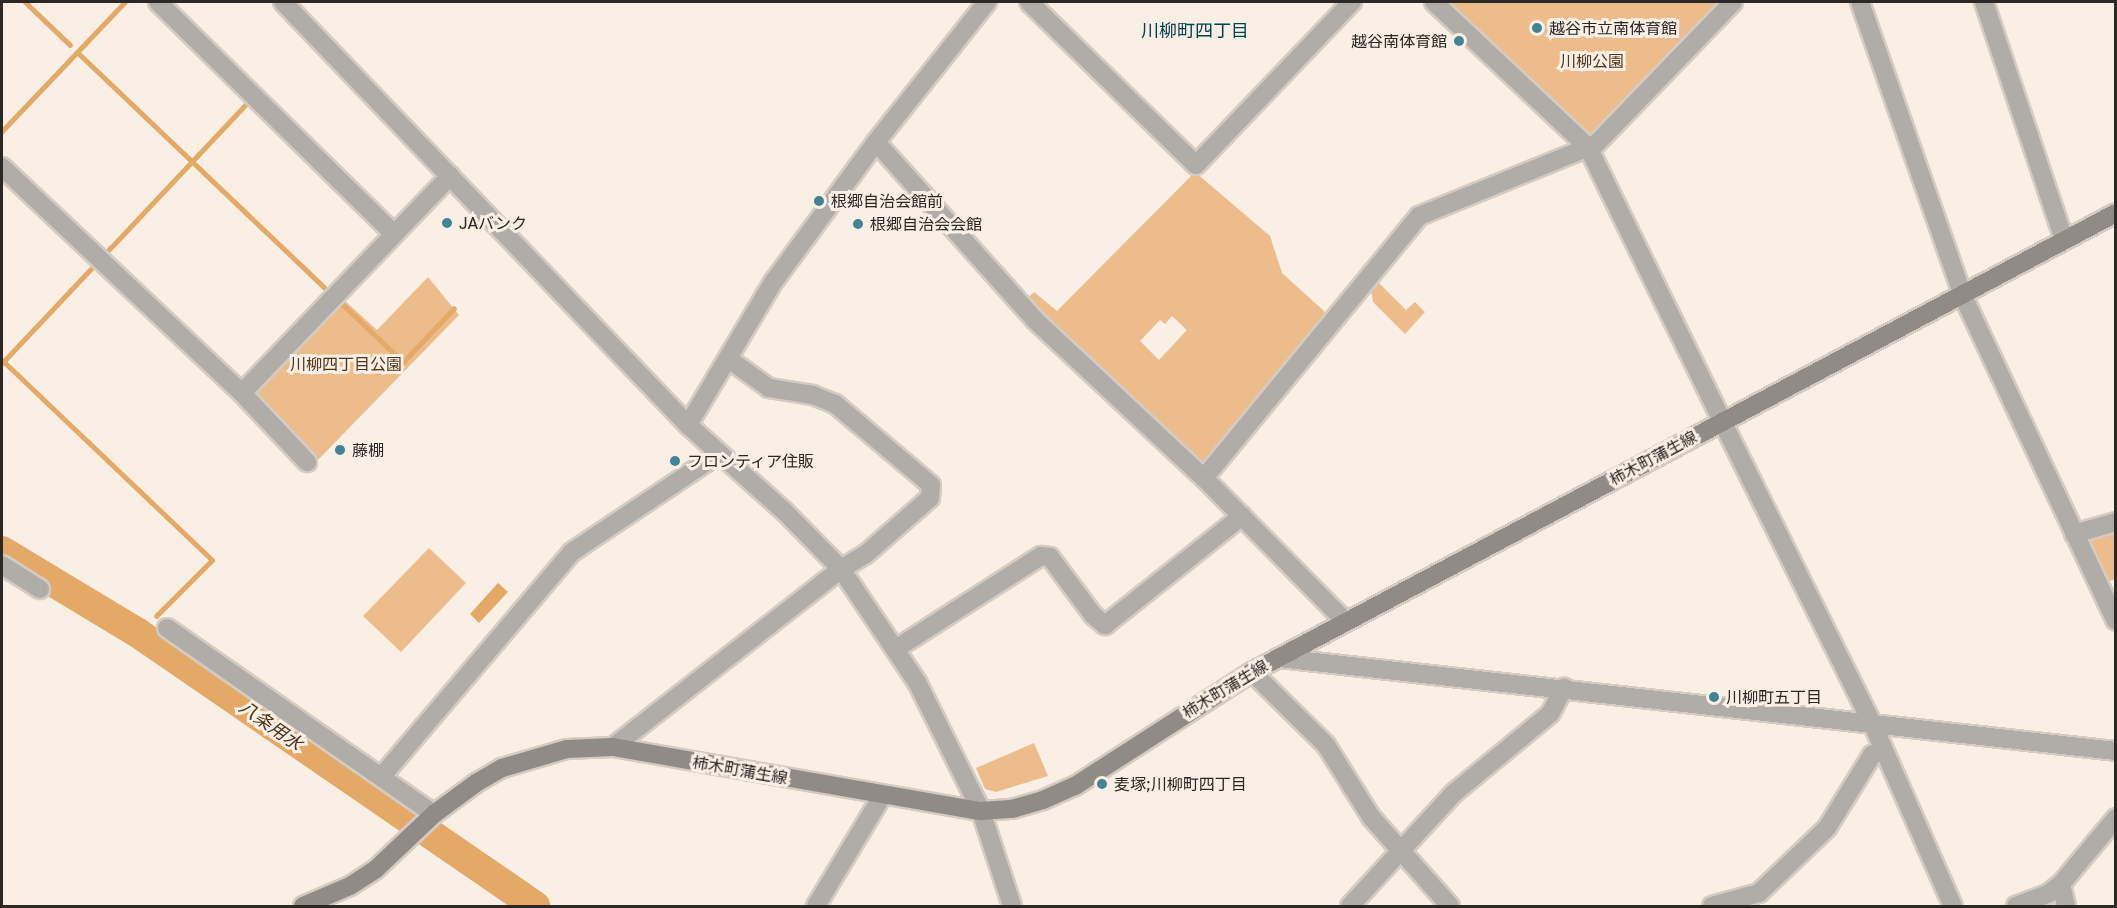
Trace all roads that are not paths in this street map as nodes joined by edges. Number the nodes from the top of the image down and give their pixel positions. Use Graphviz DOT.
graph roads {
  1 [pos="158,2"];
  2 [pos="283,2"];
  3 [pos="987,2"];
  4 [pos="1029,2"];
  5 [pos="1352,2"];
  6 [pos="1434,2"];
  7 [pos="1733,2"];
  8 [pos="1860,2"];
  9 [pos="1984,2"];
  10 [pos="876,142"];
  11 [pos="1588,147"];
  12 [pos="2,167"];
  13 [pos="450,176"];
  14 [pos="2115,213"];
  15 [pos="394,234"];
  16 [pos="2064,240"];
  17 [pos="1962,294"];
  18 [pos="730,360"];
  19 [pos="242,393"];
  20 [pos="1722,421"];
  21 [pos="688,425"];
  22 [pos="717,455"];
  23 [pos="307,462"];
  24 [pos="1204,478"];
  25 [pos="1242,516"];
  26 [pos="2115,522"];
  27 [pos="2074,534"];
  28 [pos="2,565"];
  29 [pos="841,569"];
  30 [pos="40,589"];
  31 [pos="2115,621"];
  32 [pos="1346,622"];
  33 [pos="167,628"];
  34 [pos="897,648"];
  35 [pos="1279,658"];
  36 [pos="1252,672"];
  37 [pos="1564,688"];
  38 [pos="1872,724"];
  39 [pos="613,747"];
  40 [pos="1883,750"];
  41 [pos="2115,751"];
  42 [pos="382,776"];
  43 [pos="882,796"];
  44 [pos="981,811"];
  45 [pos="431,817"];
  46 [pos="2115,818"];
  47 [pos="1401,852"];
  48 [pos="2061,884"];
  49 [pos="303,906"];
  50 [pos="816,906"];
  51 [pos="1012,906"];
  52 [pos="1350,906"];
  53 [pos="1450,906"];
  54 [pos="1712,906"];
  55 [pos="1953,906"];
  56 [pos="2016,906"];
  57 [pos="2066,906"];
  1 -- 15 [label="street"];
  2 -- 13 [label="street"];
  3 -- 10 [label="street"];
  4 -- 5 [label="street"];
  6 -- 11 [label="street"];
  7 -- 11 [label="street"];
  8 -- 17 [label="street"];
  9 -- 16 [label="street"];
  10 -- 18 [label="street"];
  10 -- 24 [label="street"];
  11 -- 20 [label="street"];
  11 -- 24 [label="street"];
  12 -- 19 [label="street"];
  13 -- 15 [label="street"];
  13 -- 21 [label="street"];
  14 -- 16 [label="main road, 柿木町蒲生線"];
  15 -- 19 [label="street"];
  16 -- 17 [label="main road, 柿木町蒲生線"];
  17 -- 20 [label="main road, 柿木町蒲生線"];
  17 -- 27 [label="street"];
  18 -- 21 [label="street"];
  18 -- 29 [label="street"];
  19 -- 23 [label="street"];
  20 -- 32 [label="main road, 柿木町蒲生線"];
  20 -- 38 [label="street"];
  21 -- 22 [label="street"];
  22 -- 29 [label="street"];
  22 -- 42 [label="street"];
  24 -- 25 [label="street"];
  25 -- 32 [label="street"];
  25 -- 34 [label="street"];
  26 -- 27 [label="street"];
  27 -- 31 [label="street"];
  28 -- 30 [label="street"];
  29 -- 34 [label="street"];
  29 -- 39 [label="street"];
  32 -- 35 [label="main road, 柿木町蒲生線"];
  33 -- 42 [label="street"];
  34 -- 44 [label="street"];
  35 -- 36 [label="main road, 柿木町蒲生線"];
  35 -- 37 [label="street"];
  36 -- 44 [label="main road, 柿木町蒲生線"];
  36 -- 47 [label="street"];
  37 -- 38 [label="street"];
  37 -- 47 [label="street"];
  38 -- 40 [label="street"];
  38 -- 41 [label="street"];
  39 -- 43 [label="main road, 柿木町蒲生線"];
  39 -- 45 [label="main road, 柿木町蒲生線"];
  40 -- 54 [label="street"];
  40 -- 55 [label="street"];
  42 -- 45 [label="street"];
  43 -- 44 [label="main road, 柿木町蒲生線"];
  43 -- 50 [label="street"];
  44 -- 51 [label="street"];
  45 -- 49 [label="main road, 柿木町蒲生線"];
  46 -- 48 [label="street"];
  47 -- 52 [label="street"];
  47 -- 53 [label="street"];
  48 -- 56 [label="street"];
  48 -- 57 [label="street"];
}
